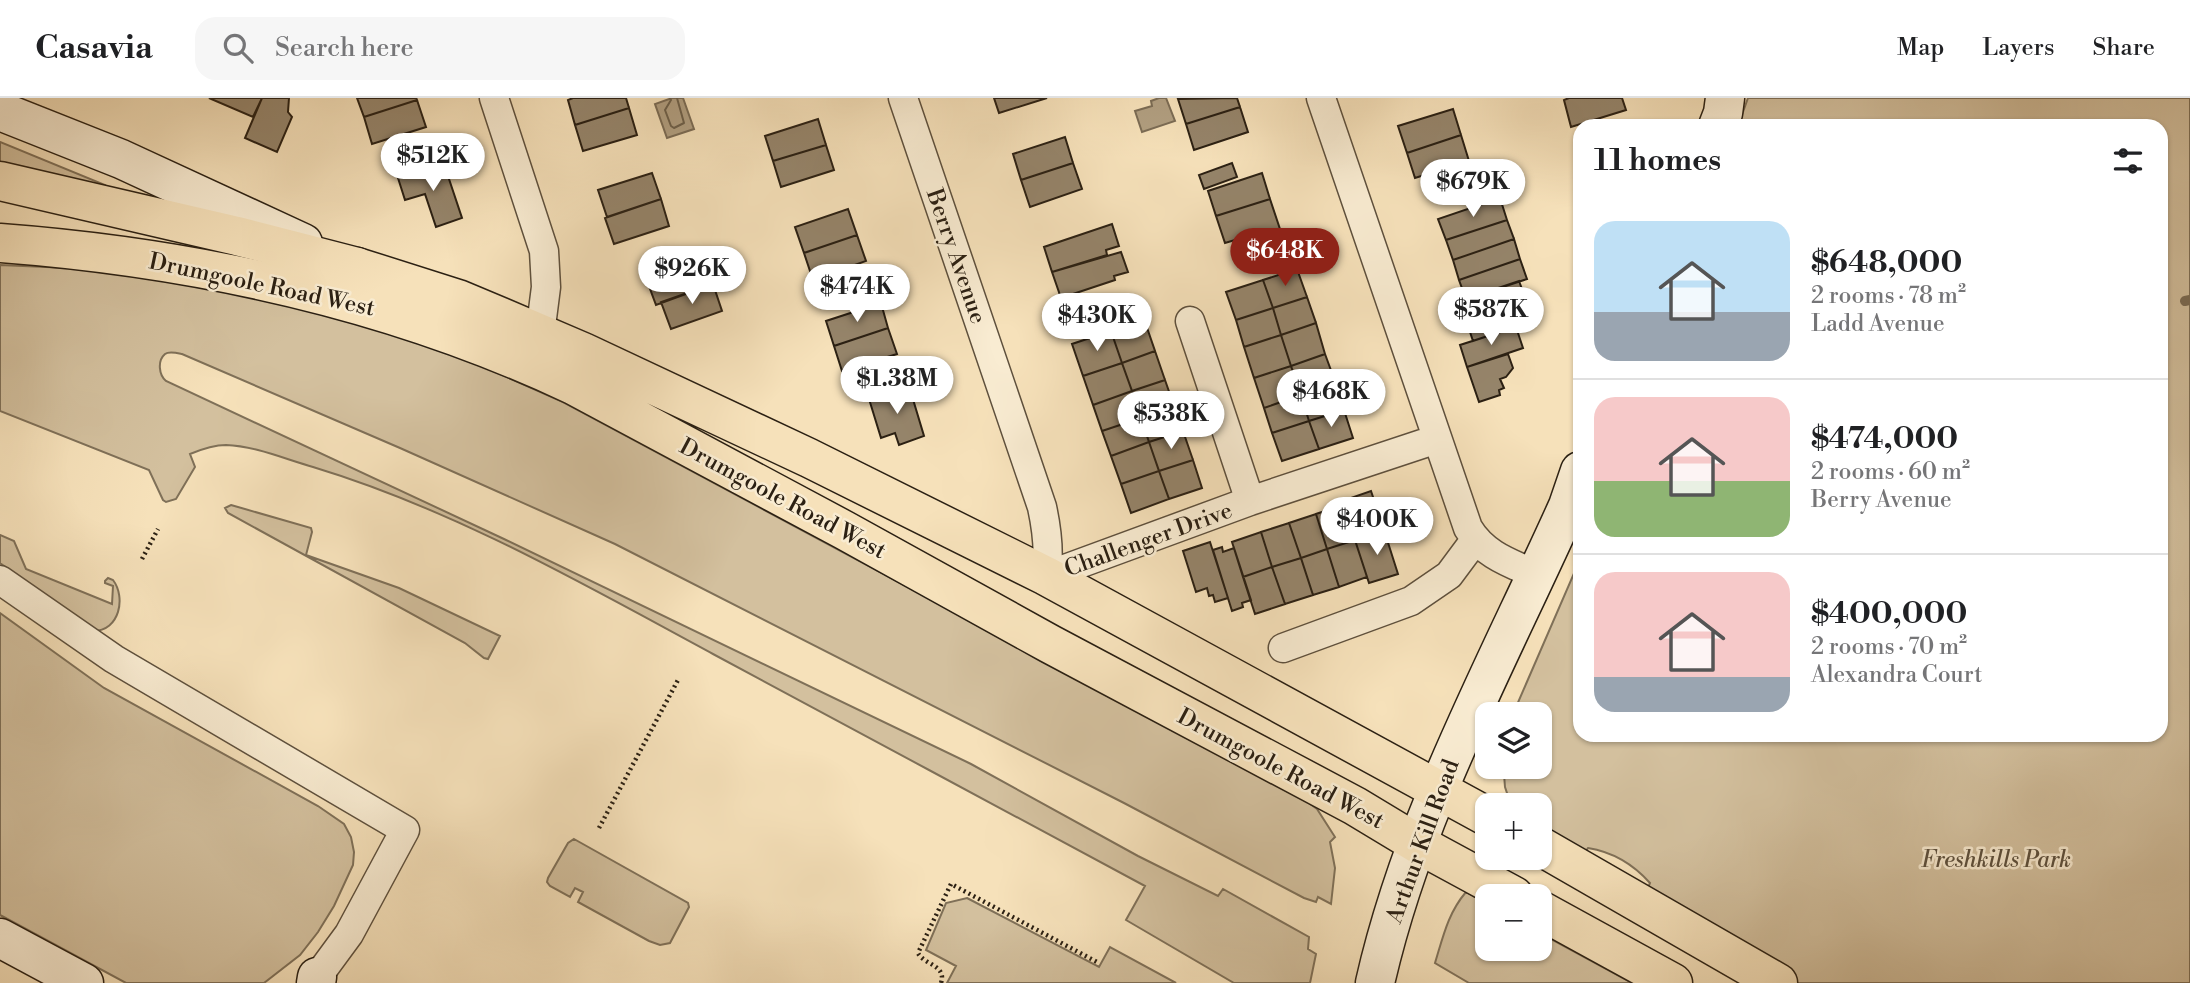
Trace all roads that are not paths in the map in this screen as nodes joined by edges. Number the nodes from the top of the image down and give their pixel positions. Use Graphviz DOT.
graph roads {
  1 [pos="494,98"];
  2 [pos="904,98"];
  3 [pos="1321,98"];
  4 [pos="1725,98"];
  5 [pos="0,111"];
  6 [pos="1721,119"];
  7 [pos="0,181"];
  8 [pos="0,243"];
  9 [pos="357,267"];
  10 [pos="1189,321"];
  11 [pos="540,334"];
  12 [pos="1437,439"];
  13 [pos="1573,491"];
  14 [pos="1250,501"];
  15 [pos="1475,540"];
  16 [pos="1046,576"];
  17 [pos="1537,576"];
  18 [pos="0,580"];
  19 [pos="1283,648"];
  20 [pos="1437,791"];
  21 [pos="1475,810"];
  22 [pos="1418,844"];
  23 [pos="1552,853"];
  24 [pos="1492,884"];
  25 [pos="1552,917"];
  26 [pos="0,938"];
  27 [pos="312,981"];
  28 [pos="84,983"];
  29 [pos="1375,983"];
  30 [pos="1673,983"];
  31 [pos="1778,983"];
  1 -- 11 [label="street"];
  2 -- 16 [label="street, Berry Avenue"];
  3 -- 12 [label="street"];
  4 -- 6 [label="street"];
  5 -- 9 [label="street, Drumgoole Road West"];
  7 -- 9 [label="main road"];
  8 -- 22 [label="main road, Drumgoole Road West"];
  9 -- 11 [label="main road, Drumgoole Road West"];
  10 -- 14 [label="street, Challenger Drive"];
  11 -- 16 [label="main road, Drumgoole Road West"];
  12 -- 14 [label="street, Challenger Drive"];
  12 -- 15 [label="street"];
  13 -- 17 [label="street, Arthur Kill Road"];
  14 -- 16 [label="street, Challenger Drive"];
  15 -- 17 [label="street"];
  15 -- 19 [label="street"];
  16 -- 20 [label="main road, Drumgoole Road West"];
  17 -- 20 [label="street, Arthur Kill Road"];
  18 -- 27 [label="street"];
  20 -- 21 [label="main road, Drumgoole Road West"];
  20 -- 22 [label="street, Arthur Kill Road"];
  22 -- 24 [label="main road, Drumgoole Road West"];
  22 -- 29 [label="street, Arthur Kill Road"];
  23 -- 31 [label="main road"];
  25 -- 30 [label="main road"];
  26 -- 28 [label="street"];
}
